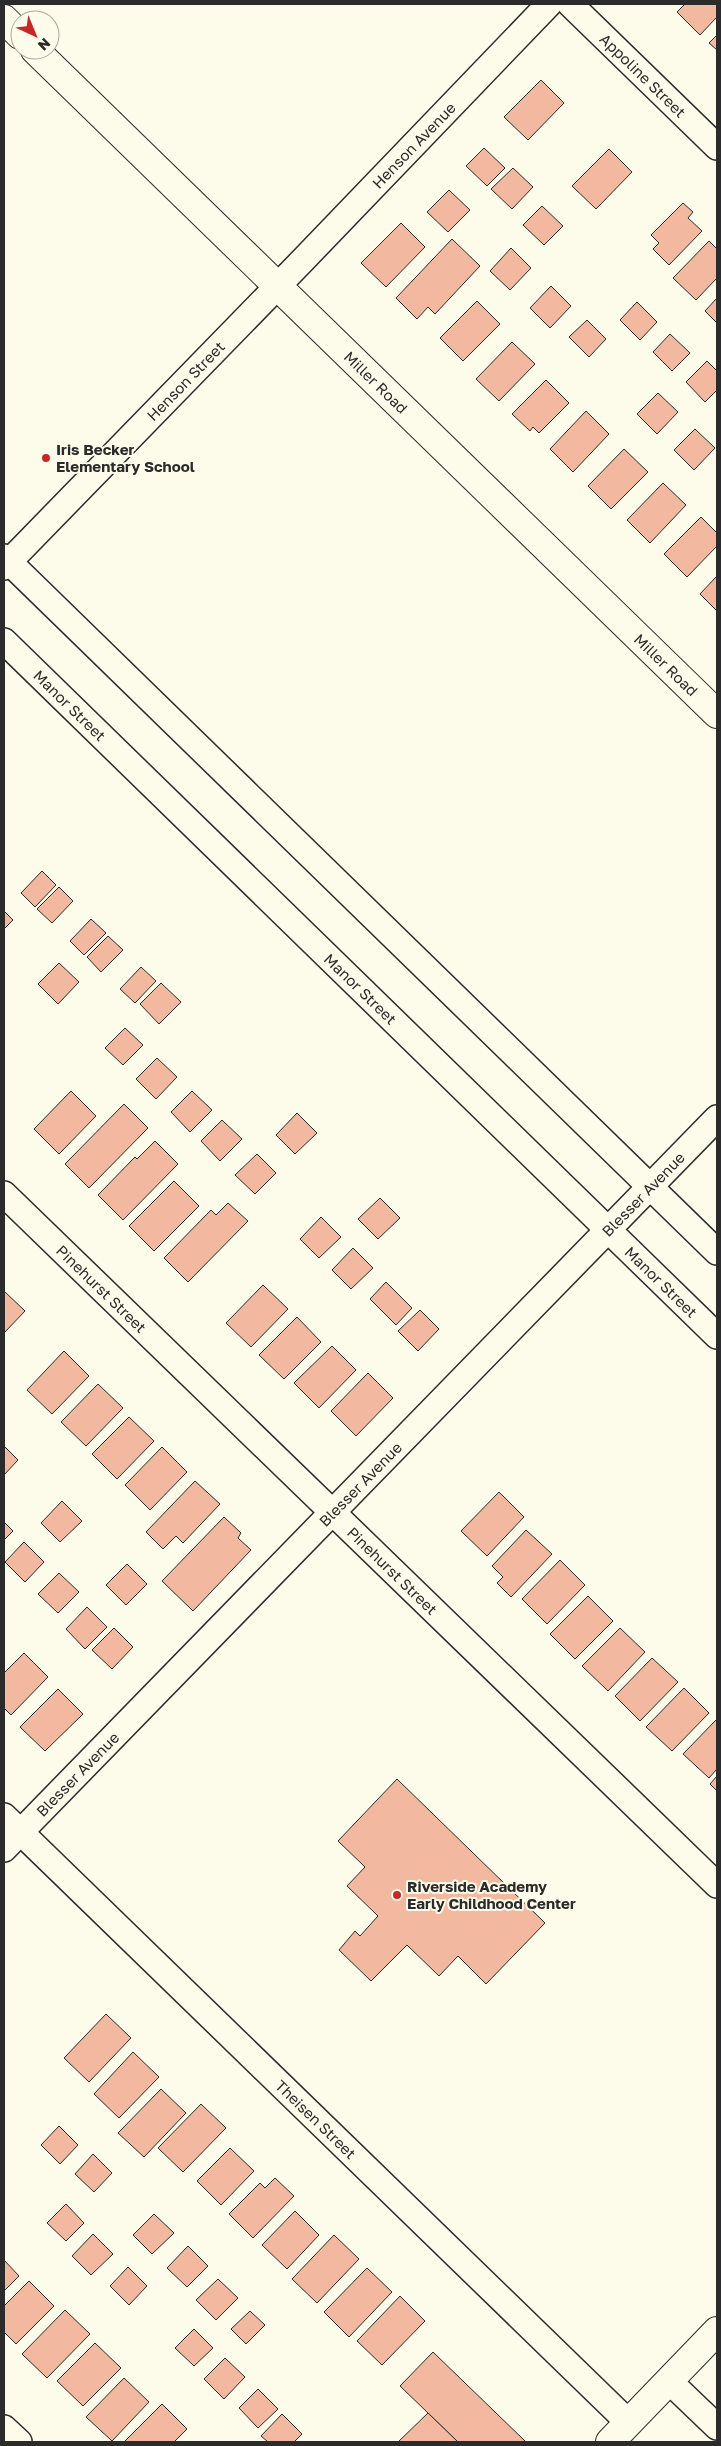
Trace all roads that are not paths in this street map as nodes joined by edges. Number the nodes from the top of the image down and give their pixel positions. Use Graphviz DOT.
graph roads {
  1 [pos="549,4"];
  2 [pos="570,4"];
  3 [pos="45,60"];
  4 [pos="717,147"];
  5 [pos="277,285"];
  6 [pos="5,562"];
  7 [pos="4,641"];
  8 [pos="717,714"];
  9 [pos="717,1118"];
  10 [pos="650,1187"];
  11 [pos="4,1194"];
  12 [pos="608,1230"];
  13 [pos="717,1252"];
  14 [pos="717,1336"];
  15 [pos="332,1513"];
  16 [pos="9,1833"];
  17 [pos="717,1885"];
  18 [pos="717,2331"];
  19 [pos="669,2381"];
  20 [pos="629,2423"];
  21 [pos="717,2427"];
  22 [pos="4,2428"];
  23 [pos="18,2442"];
  24 [pos="610,2442"];
  1 -- 5 [label="street, Henson Avenue"];
  2 -- 4 [label="street, Appoline Street"];
  3 -- 5 [label="street, Miller Road"];
  5 -- 6 [label="street, Henson Street"];
  5 -- 8 [label="street, Miller Road"];
  6 -- 10 [label="street"];
  7 -- 12 [label="street, Manor Street"];
  9 -- 10 [label="street, Blesser Avenue"];
  10 -- 12 [label="street, Blesser Avenue"];
  10 -- 13 [label="street"];
  11 -- 15 [label="street, Pinehurst Street"];
  12 -- 14 [label="street, Manor Street"];
  12 -- 15 [label="street, Blesser Avenue"];
  15 -- 16 [label="street, Blesser Avenue"];
  15 -- 17 [label="street, Pinehurst Street"];
  16 -- 20 [label="street, Theisen Street"];
  18 -- 19 [label="street"];
  19 -- 20 [label="street"];
  19 -- 21 [label="street"];
  20 -- 24 [label="street"];
  22 -- 23 [label="street"];
}
